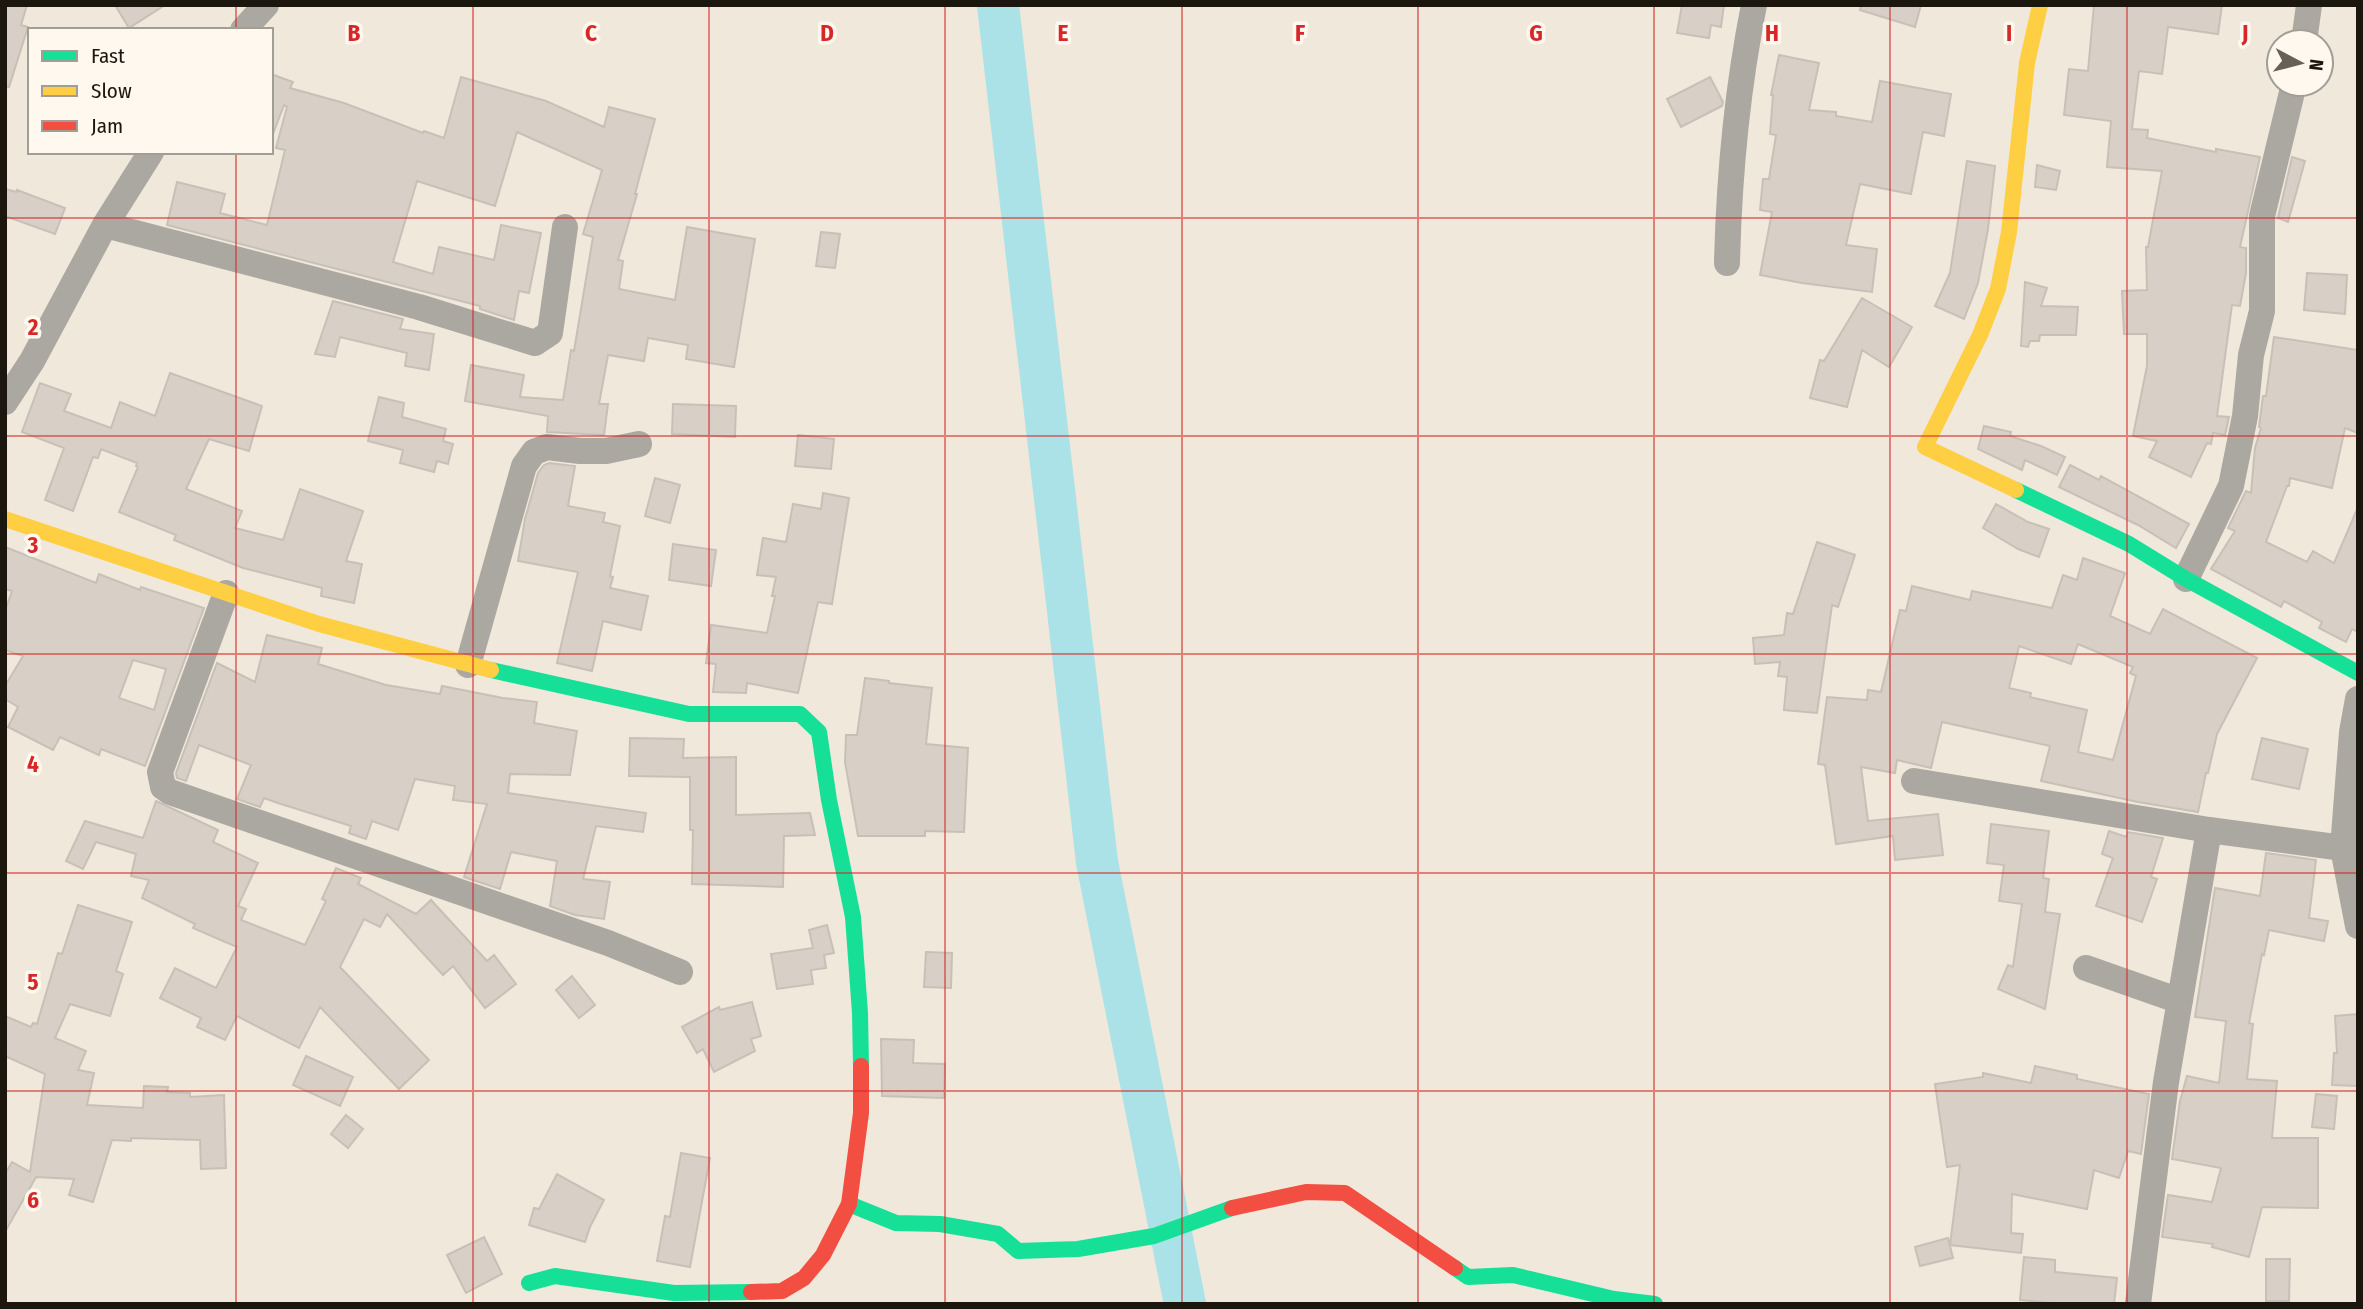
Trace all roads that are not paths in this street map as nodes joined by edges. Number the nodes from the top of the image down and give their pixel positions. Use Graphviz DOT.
graph roads {
  1 [pos="266,5"];
  2 [pos="1754,5"];
  3 [pos="2040,5"];
  4 [pos="2309,5"];
  5 [pos="245,28"];
  6 [pos="2306,28"];
  7 [pos="2291,98"];
  8 [pos="150,154"];
  9 [pos="104,225"];
  10 [pos="565,227"];
  11 [pos="1727,263"];
  12 [pos="5,402"];
  13 [pos="639,444"];
  14 [pos="5,519"];
  15 [pos="2186,579"];
  16 [pos="226,593"];
  17 [pos="468,665"];
  18 [pos="2358,673"];
  19 [pos="2358,699"];
  20 [pos="1914,781"];
  21 [pos="2209,830"];
  22 [pos="2343,848"];
  23 [pos="2358,926"];
  24 [pos="2085,968"];
  25 [pos="681,972"];
  26 [pos="2180,1001"];
  27 [pos="849,1204"];
  28 [pos="529,1283"];
  29 [pos="1655,1304"];
  30 [pos="2138,1304"];
  1 -- 5 [label="street"];
  2 -- 11 [label="street"];
  3 -- 15 [label="street"];
  4 -- 6 [label="street"];
  7 -- 15 [label="street"];
  8 -- 9 [label="street"];
  9 -- 10 [label="street"];
  9 -- 12 [label="street"];
  13 -- 17 [label="street"];
  14 -- 16 [label="street"];
  15 -- 18 [label="street"];
  16 -- 17 [label="street"];
  16 -- 25 [label="street"];
  17 -- 27 [label="street"];
  19 -- 22 [label="street"];
  20 -- 21 [label="street"];
  21 -- 22 [label="street"];
  21 -- 26 [label="street"];
  22 -- 23 [label="street"];
  24 -- 26 [label="street"];
  26 -- 30 [label="street"];
  27 -- 28 [label="street"];
  27 -- 29 [label="street"];
}
